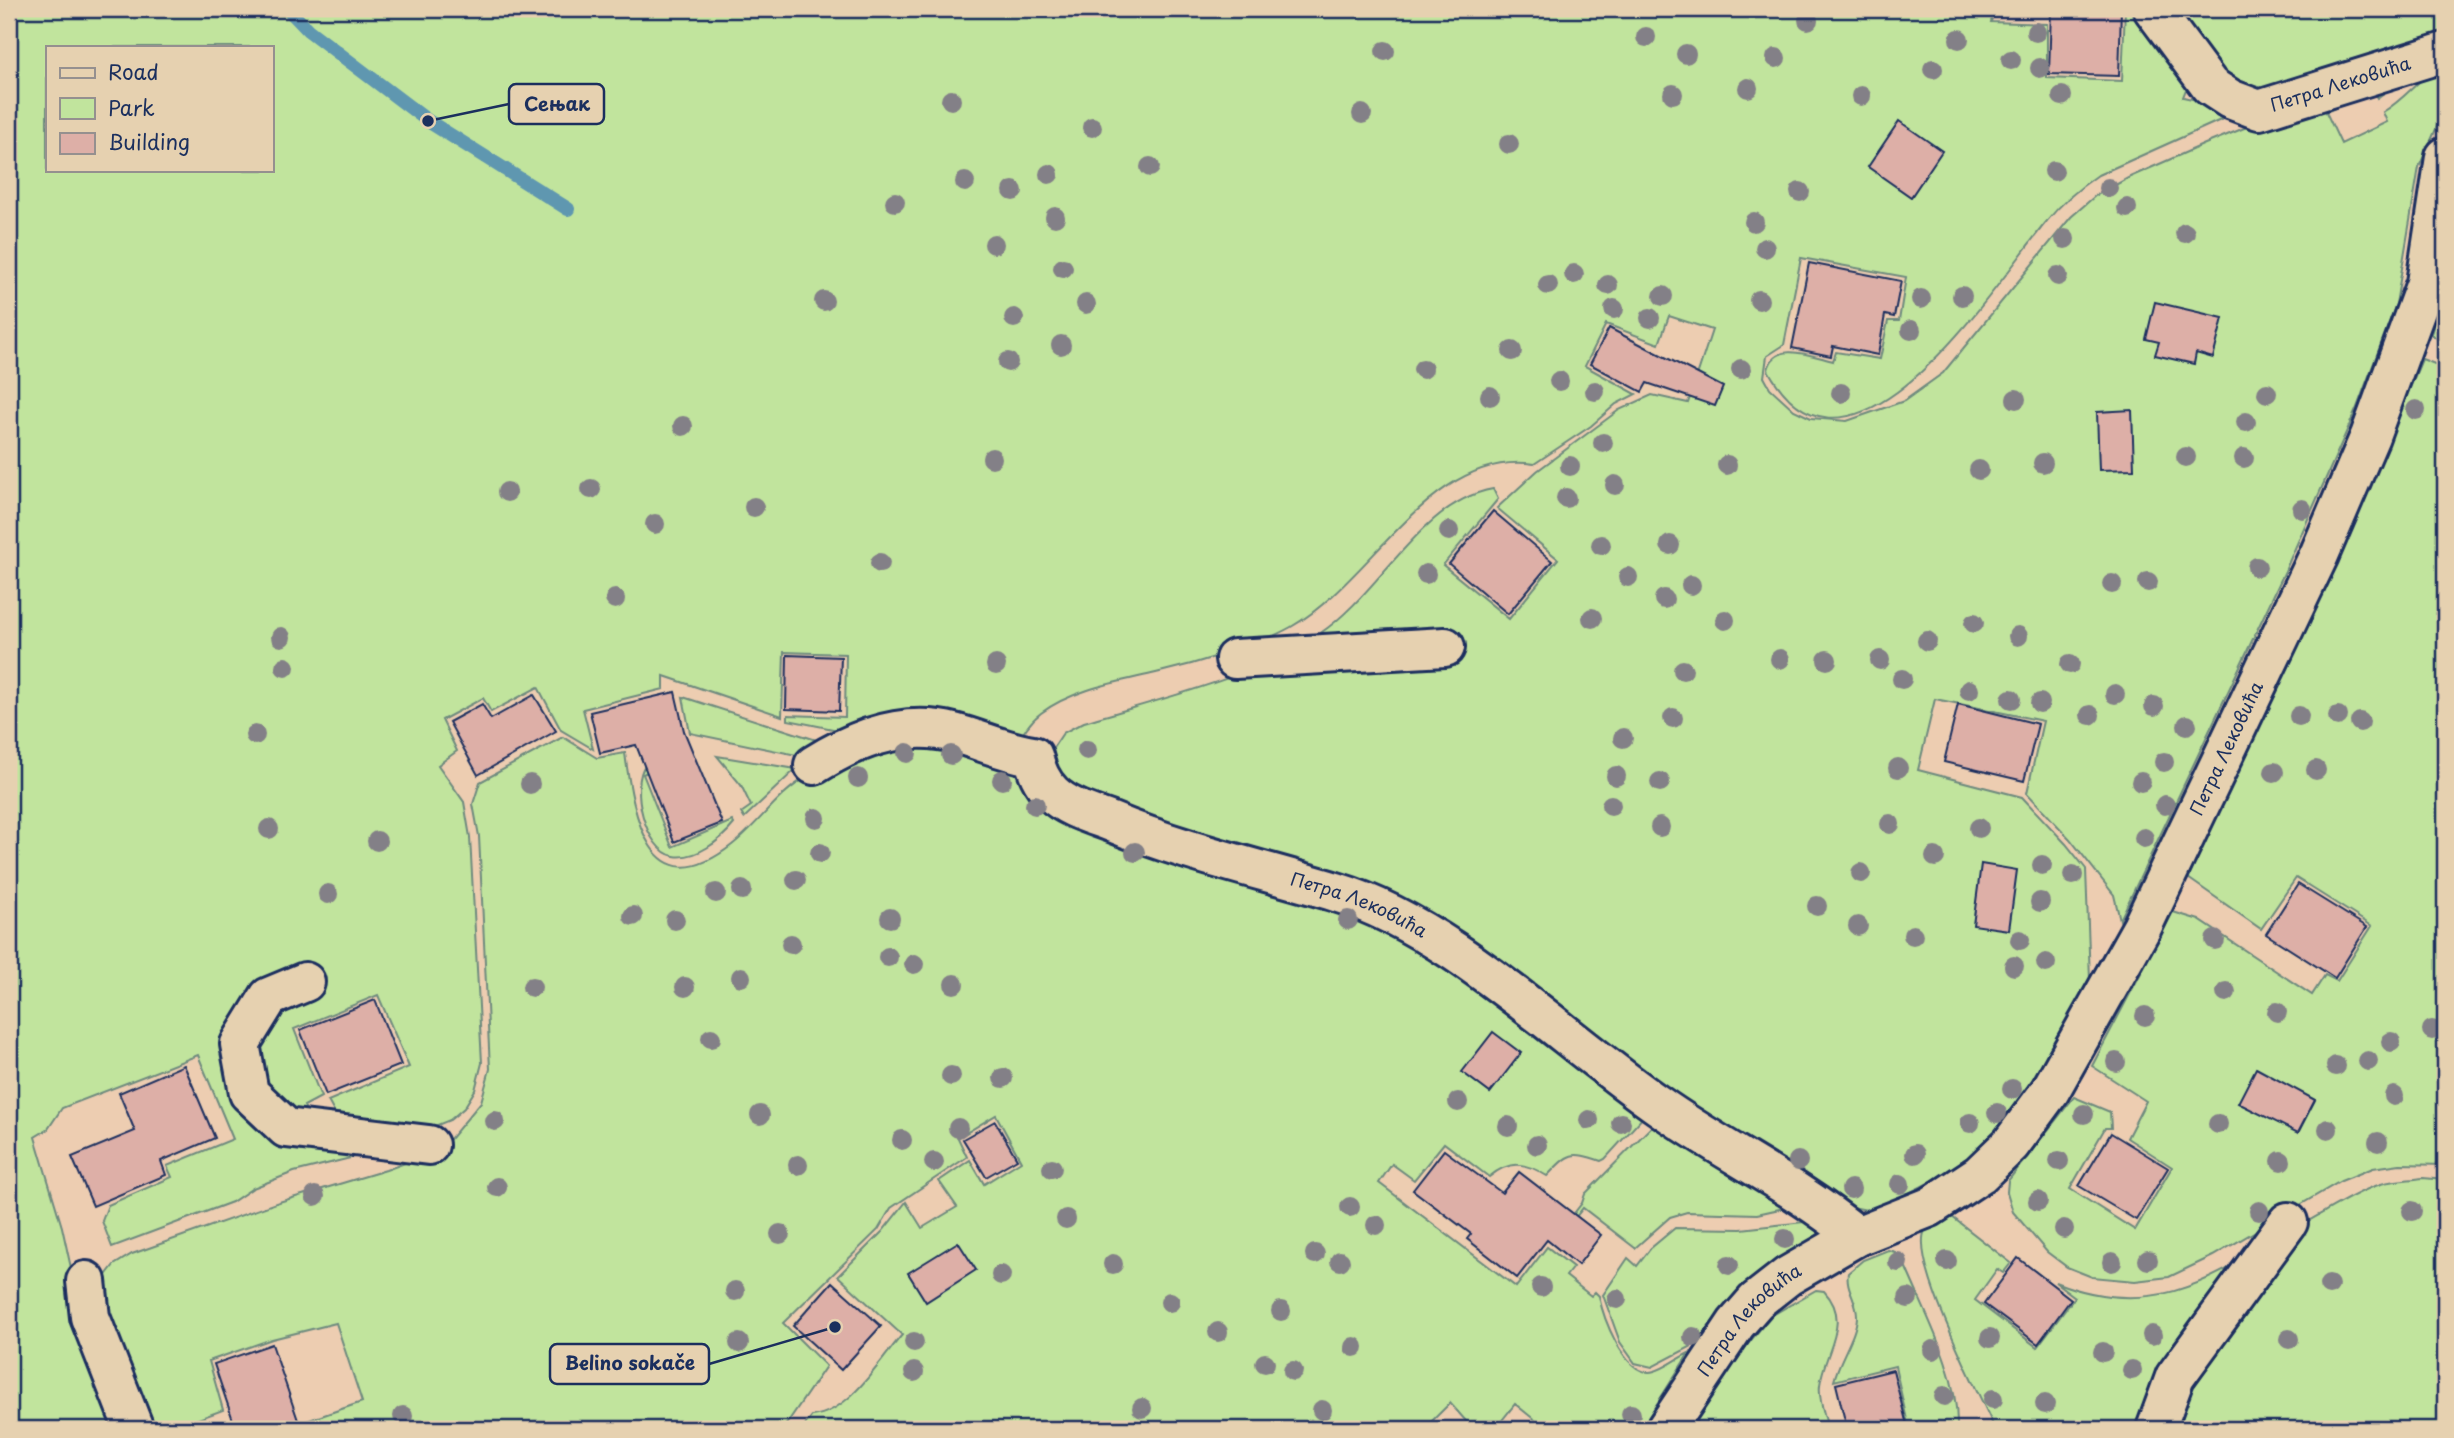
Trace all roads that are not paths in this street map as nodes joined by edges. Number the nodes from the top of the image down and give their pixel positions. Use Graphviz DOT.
graph roads {
  1 [pos="2153,9"];
  2 [pos="2445,52"];
  3 [pos="2445,157"];
  4 [pos="1446,647"];
  5 [pos="1235,659"];
  6 [pos="814,765"];
  7 [pos="305,982"];
  8 [pos="429,1144"];
  9 [pos="2288,1222"];
  10 [pos="1857,1237"];
  11 [pos="86,1281"];
  12 [pos="134,1429"];
  13 [pos="1666,1429"];
  14 [pos="2156,1429"];
  1 -- 2 [label="street, Петра Лековића"];
  3 -- 10 [label="street, Петра Лековића"];
  4 -- 5 [label="street"];
  6 -- 10 [label="street, Петра Лековића"];
  7 -- 8 [label="street"];
  9 -- 14 [label="street"];
  10 -- 13 [label="street, Петра Лековића"];
  11 -- 12 [label="street"];
}
